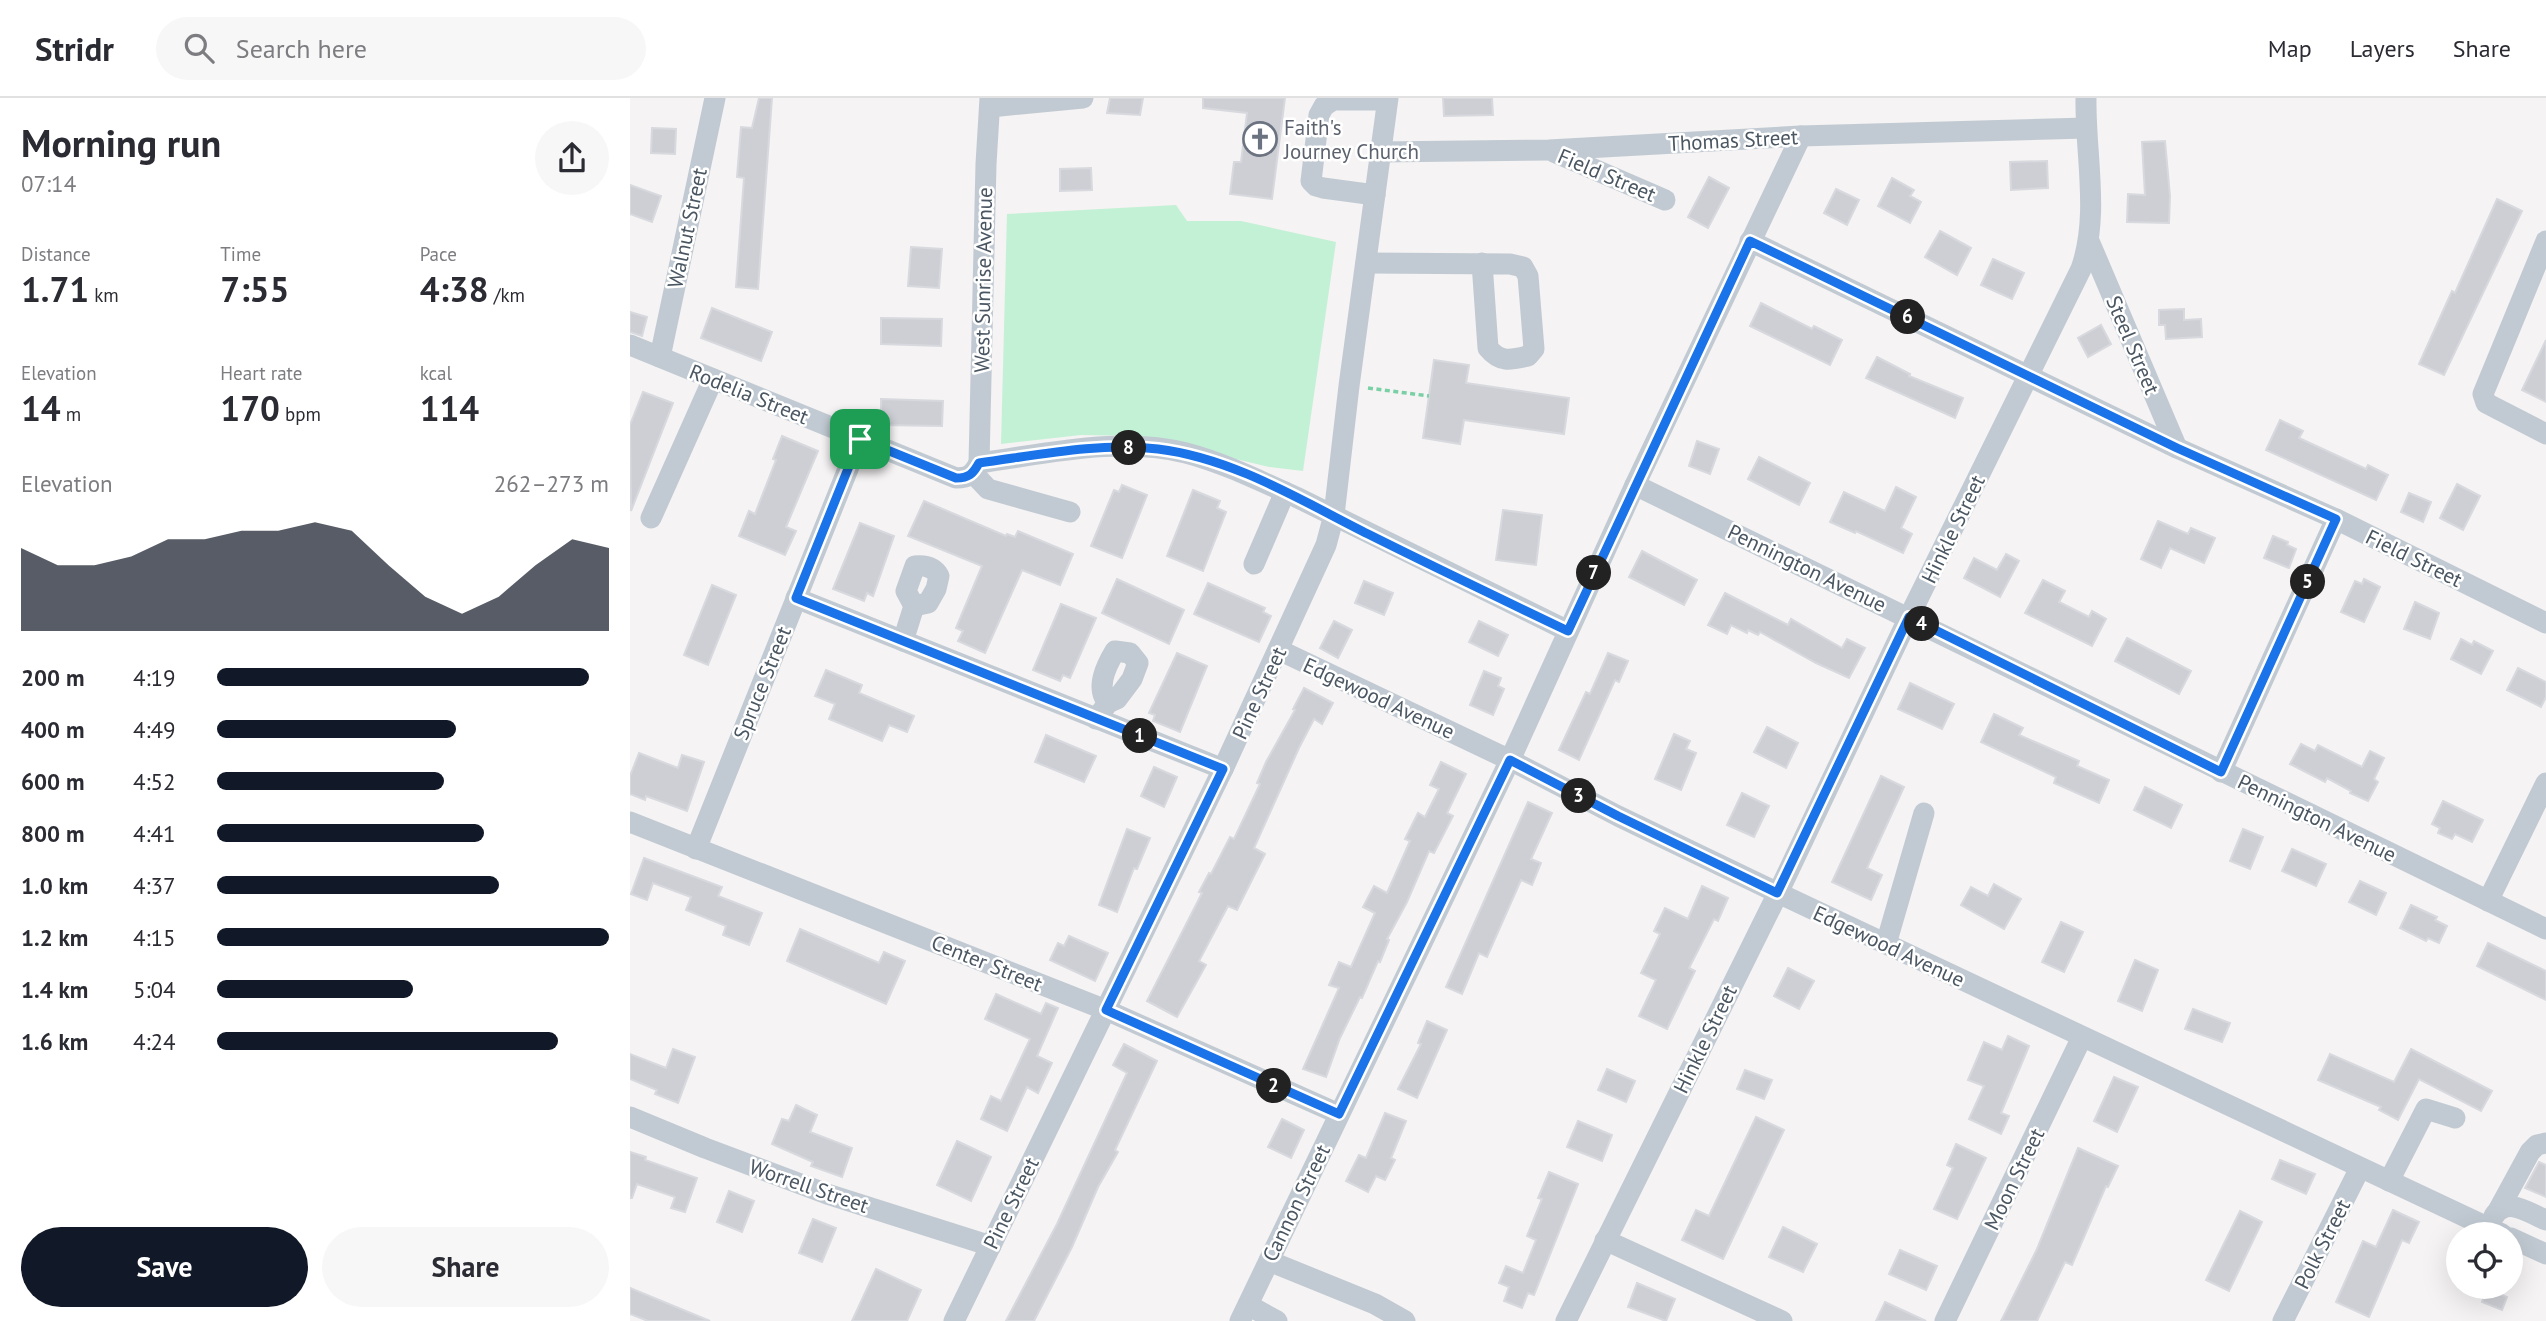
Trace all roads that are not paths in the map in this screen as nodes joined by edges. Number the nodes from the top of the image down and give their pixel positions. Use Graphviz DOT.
graph roads {
  1 [pos="715,98"];
  2 [pos="1083,98"];
  3 [pos="2086,98"];
  4 [pos="1388,99"];
  5 [pos="990,103"];
  6 [pos="2085,128"];
  7 [pos="1801,136"];
  8 [pos="1549,150"];
  9 [pos="1380,152"];
  10 [pos="1375,195"];
  11 [pos="1665,200"];
  12 [pos="1750,241"];
  13 [pos="2546,241"];
  14 [pos="2089,242"];
  15 [pos="1482,263"];
  16 [pos="1366,264"];
  17 [pos="630,345"];
  18 [pos="660,357"];
  19 [pos="2029,375"];
  20 [pos="713,379"];
  21 [pos="2546,435"];
  22 [pos="860,439"];
  23 [pos="2177,448"];
  24 [pos="976,468"];
  25 [pos="1634,485"];
  26 [pos="1285,492"];
  27 [pos="1070,512"];
  28 [pos="1334,515"];
  29 [pos="651,518"];
  30 [pos="2336,519"];
  31 [pos="1254,564"];
  32 [pos="796,598"];
  33 [pos="914,606"];
  34 [pos="1909,617"];
  35 [pos="2546,623"];
  36 [pos="1568,631"];
  37 [pos="903,641"];
  38 [pos="1279,650"];
  39 [pos="1510,760"];
  40 [pos="1223,769"];
  41 [pos="2221,772"];
  42 [pos="2546,783"];
  43 [pos="1924,813"];
  44 [pos="630,822"];
  45 [pos="696,849"];
  46 [pos="1777,893"];
  47 [pos="2488,901"];
  48 [pos="2546,929"];
  49 [pos="1886,944"];
  50 [pos="1106,1010"];
  51 [pos="2082,1037"];
  52 [pos="1339,1114"];
  53 [pos="630,1116"];
  54 [pos="2455,1118"];
  55 [pos="2546,1143"];
  56 [pos="2360,1168"];
  57 [pos="2389,1181"];
  58 [pos="2546,1220"];
  59 [pos="2493,1222"];
  60 [pos="2496,1222"];
  61 [pos="2497,1222"];
  62 [pos="1605,1240"];
  63 [pos="2523,1243"];
  64 [pos="991,1245"];
  65 [pos="2546,1254"];
  66 [pos="1269,1261"];
  67 [pos="1244,1313"];
  68 [pos="954,1321"];
  69 [pos="1277,1321"];
  70 [pos="1405,1321"];
  71 [pos="1566,1321"];
  72 [pos="1782,1321"];
  73 [pos="1945,1321"];
  74 [pos="2283,1321"];
  1 -- 18 [label="street, Walnut Street"];
  2 -- 5 [label="street"];
  3 -- 6 [label="street, Hinkle Street"];
  4 -- 9 [label="street, Pine Street"];
  4 -- 10 [label="street"];
  5 -- 24 [label="street, West Sunrise Avenue"];
  6 -- 7 [label="street, Thomas Street"];
  6 -- 14 [label="street, Hinkle Street"];
  7 -- 8 [label="street, Thomas Street"];
  7 -- 12 [label="street, Cannon Street"];
  8 -- 9 [label="street, Thomas Street"];
  8 -- 11 [label="street, Field Street"];
  9 -- 10 [label="street, Pine Street"];
  10 -- 16 [label="street, Pine Street"];
  12 -- 19 [label="street, Field Street"];
  12 -- 25 [label="street, Cannon Street"];
  13 -- 21 [label="street"];
  14 -- 19 [label="street, Hinkle Street"];
  14 -- 23 [label="street, Steel Street"];
  15 -- 15 [label="street"];
  15 -- 16 [label="street"];
  16 -- 28 [label="street, Pine Street"];
  17 -- 18 [label="street, Rodelia Street"];
  18 -- 20 [label="street, Rodelia Street"];
  19 -- 23 [label="street, Field Street"];
  19 -- 34 [label="street, Hinkle Street"];
  20 -- 22 [label="street, Rodelia Street"];
  20 -- 29 [label="street"];
  22 -- 24 [label="street, Rodelia Street"];
  22 -- 32 [label="street, Spruce Street"];
  23 -- 30 [label="street, Field Street"];
  24 -- 26 [label="street, Rodelia Street"];
  24 -- 27 [label="street"];
  25 -- 34 [label="street, Pennington Avenue"];
  25 -- 36 [label="street, Cannon Street"];
  26 -- 28 [label="street, Rodelia Street"];
  26 -- 31 [label="street"];
  28 -- 36 [label="street, Rodelia Street"];
  28 -- 38 [label="street, Pine Street"];
  30 -- 35 [label="street, Field Street"];
  30 -- 41 [label="street"];
  32 -- 37 [label="street"];
  32 -- 45 [label="street, Spruce Street"];
  33 -- 37 [label="street"];
  34 -- 41 [label="street, Pennington Avenue"];
  34 -- 46 [label="street, Hinkle Street"];
  36 -- 39 [label="street, Cannon Street"];
  37 -- 40 [label="street"];
  38 -- 39 [label="street, Edgewood Avenue"];
  38 -- 40 [label="street, Pine Street"];
  39 -- 46 [label="street, Edgewood Avenue"];
  39 -- 52 [label="street, Cannon Street"];
  40 -- 50 [label="street, Pine Street"];
  41 -- 47 [label="street, Pennington Avenue"];
  42 -- 47 [label="street"];
  43 -- 49 [label="street"];
  44 -- 45 [label="street, Center Street"];
  45 -- 50 [label="street, Center Street"];
  46 -- 49 [label="street, Edgewood Avenue"];
  46 -- 62 [label="street, Hinkle Street"];
  47 -- 48 [label="street, Pennington Avenue"];
  49 -- 51 [label="street, Edgewood Avenue"];
  50 -- 52 [label="street, Center Street"];
  50 -- 64 [label="street, Pine Street"];
  51 -- 56 [label="street, Edgewood Avenue"];
  51 -- 73 [label="street, Moon Street"];
  52 -- 66 [label="street, Cannon Street"];
  53 -- 64 [label="street, Worrell Street"];
  54 -- 57 [label="street"];
  55 -- 60 [label="street"];
  56 -- 57 [label="street, Edgewood Avenue"];
  56 -- 74 [label="street, Polk Street"];
  57 -- 59 [label="street, Edgewood Avenue"];
  58 -- 61 [label="street, Edgewood Avenue"];
  62 -- 71 [label="street, Hinkle Street"];
  62 -- 72 [label="street"];
  63 -- 65 [label="street"];
  64 -- 68 [label="street, Pine Street"];
  66 -- 67 [label="street, Cannon Street"];
  66 -- 70 [label="street"];
  67 -- 69 [label="street"];
}
